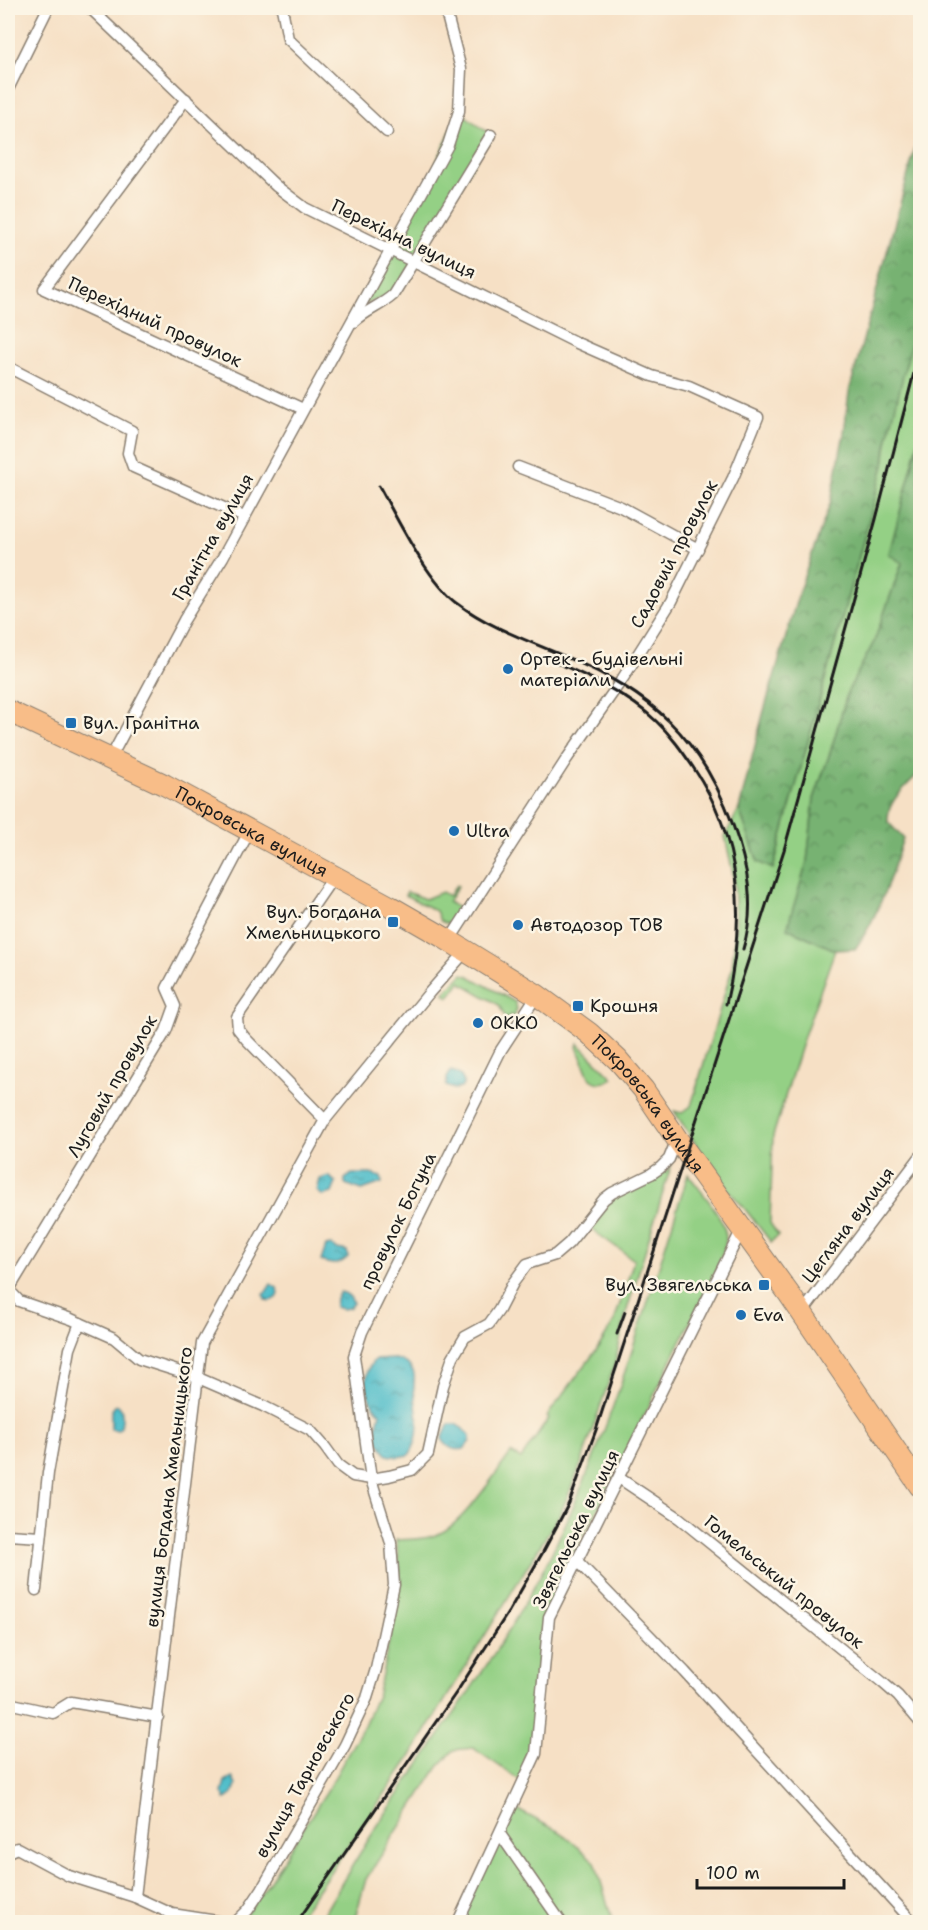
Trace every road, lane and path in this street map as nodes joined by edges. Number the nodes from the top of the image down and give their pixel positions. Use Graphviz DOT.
graph roads {
  1 [pos="48,8"];
  2 [pos="90,8"];
  3 [pos="282,8"];
  4 [pos="445,8"];
  5 [pos="8,89"];
  6 [pos="186,99"];
  7 [pos="387,132"];
  8 [pos="491,135"];
  9 [pos="390,250"];
  10 [pos="412,261"];
  11 [pos="346,331"];
  12 [pos="8,367"];
  13 [pos="303,409"];
  14 [pos="758,417"];
  15 [pos="519,467"];
  16 [pos="244,517"];
  17 [pos="698,549"];
  18 [pos="8,711"];
  19 [pos="110,759"];
  20 [pos="250,830"];
  21 [pos="334,876"];
  22 [pos="457,946"];
  23 [pos="537,995"];
  24 [pos="325,1120"];
  25 [pos="677,1139"];
  26 [pos="921,1157"];
  27 [pos="742,1229"];
  28 [pos="8,1290"];
  29 [pos="802,1312"];
  30 [pos="80,1323"];
  31 [pos="196,1377"];
  32 [pos="619,1478"];
  33 [pos="371,1479"];
  34 [pos="921,1486"];
  35 [pos="8,1535"];
  36 [pos="42,1537"];
  37 [pos="576,1560"];
  38 [pos="36,1590"];
  39 [pos="8,1703"];
  40 [pos="158,1717"];
  41 [pos="921,1722"];
  42 [pos="500,1834"];
  43 [pos="8,1852"];
  44 [pos="135,1897"];
  45 [pos="223,1923"];
  46 [pos="236,1923"];
  47 [pos="458,1923"];
  48 [pos="561,1923"];
  49 [pos="913,1923"];
  1 -- 5 [label="street"];
  2 -- 6 [label="street, Перехідна вулиця"];
  3 -- 7 [label="street"];
  4 -- 9 [label="street, Гранітна вулиця"];
  6 -- 9 [label="street, Перехідна вулиця"];
  6 -- 13 [label="street, Перехідний провулок"];
  8 -- 10 [label="street, Гранітна вулиця"];
  9 -- 10 [label="street, Перехідна вулиця"];
  9 -- 11 [label="street, Гранітна вулиця"];
  10 -- 11 [label="street, Гранітна вулиця"];
  10 -- 14 [label="street, Перехідна вулиця"];
  11 -- 13 [label="street, Гранітна вулиця"];
  12 -- 16 [label="street"];
  13 -- 16 [label="street, Гранітна вулиця"];
  14 -- 17 [label="street, Садовий провулок"];
  15 -- 17 [label="street"];
  16 -- 19 [label="street, Гранітна вулиця"];
  17 -- 22 [label="street, Садовий провулок"];
  18 -- 19 [label="highway, Покровська вулиця"];
  19 -- 20 [label="highway, Покровська вулиця"];
  20 -- 21 [label="highway, Покровська вулиця"];
  20 -- 28 [label="street, Луговий провулок"];
  21 -- 22 [label="highway, Покровська вулиця"];
  21 -- 24 [label="street"];
  22 -- 23 [label="highway, Покровська вулиця"];
  22 -- 24 [label="street, вулиця Богдана Хмельницького"];
  23 -- 25 [label="highway, Покровська вулиця"];
  23 -- 33 [label="street, провулок Богуна"];
  24 -- 31 [label="street, вулиця Богдана Хмельницького"];
  25 -- 27 [label="highway, Покровська вулиця"];
  25 -- 33 [label="street"];
  26 -- 29 [label="street, Цегляна вулиця"];
  27 -- 29 [label="highway, Покровська вулиця"];
  27 -- 32 [label="street, Звягельська вулиця"];
  28 -- 30 [label="street"];
  29 -- 34 [label="highway, Покровська вулиця"];
  30 -- 31 [label="street"];
  30 -- 36 [label="street"];
  31 -- 33 [label="street"];
  31 -- 40 [label="street, вулиця Богдана Хмельницького"];
  32 -- 37 [label="street, Звягельська вулиця"];
  32 -- 41 [label="street, Гомельський провулок"];
  33 -- 46 [label="street, вулиця Тарновського"];
  35 -- 36 [label="street"];
  36 -- 38 [label="street"];
  37 -- 42 [label="street, Звягельська вулиця"];
  37 -- 49 [label="street"];
  39 -- 40 [label="street"];
  40 -- 44 [label="street, вулиця Богдана Хмельницького"];
  42 -- 47 [label="street, Звягельська вулиця"];
  42 -- 48 [label="street"];
  43 -- 44 [label="street"];
  44 -- 45 [label="street"];
}
